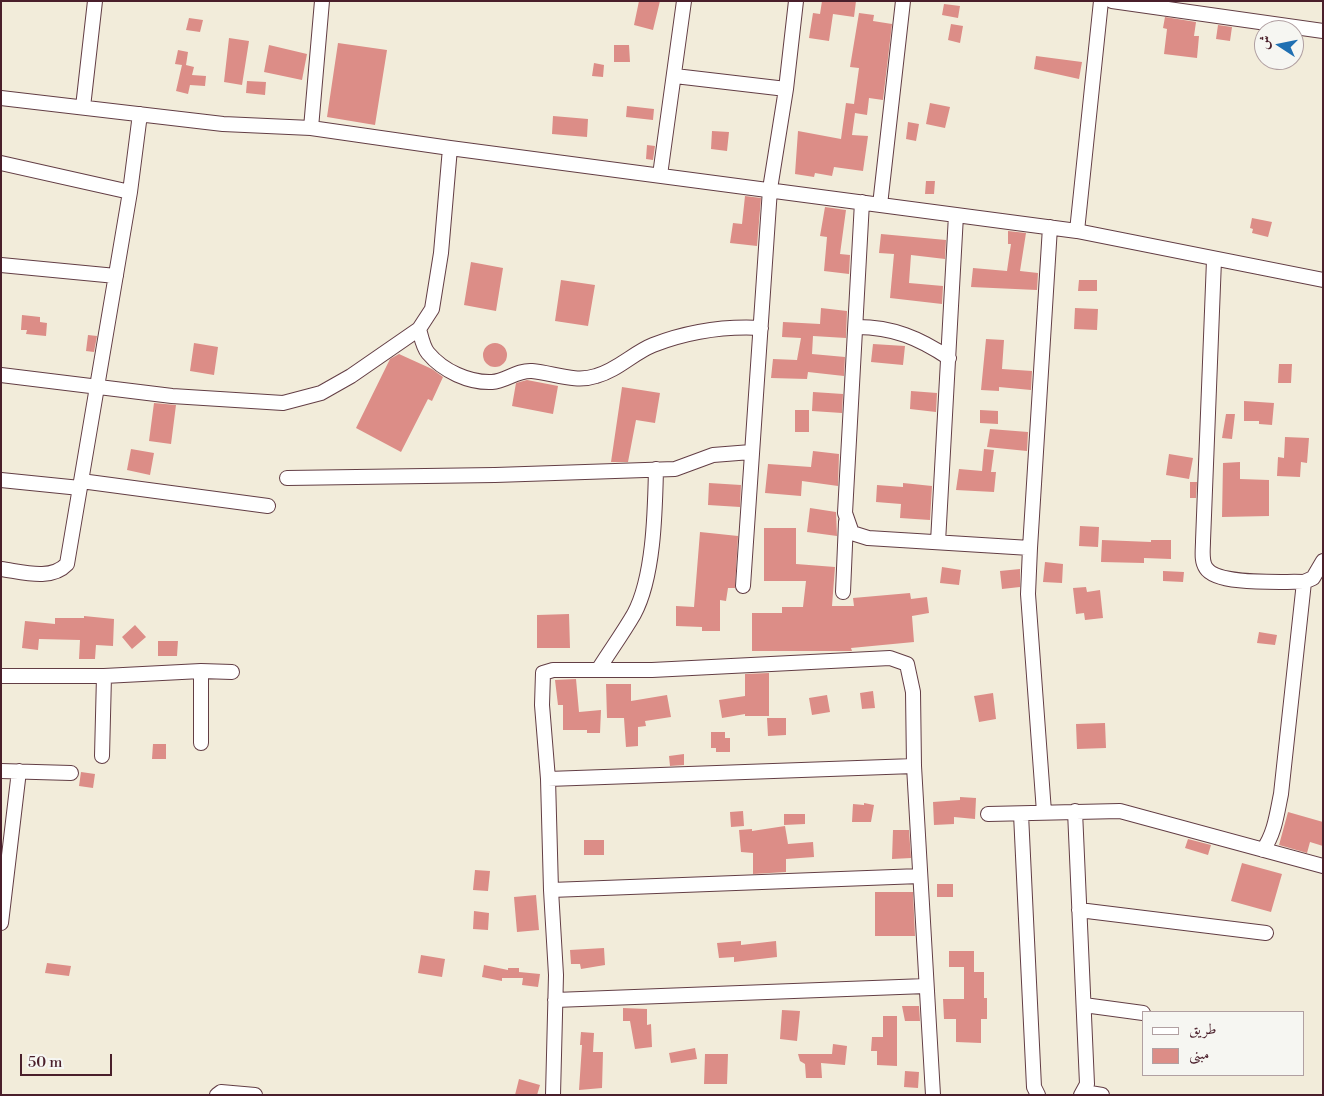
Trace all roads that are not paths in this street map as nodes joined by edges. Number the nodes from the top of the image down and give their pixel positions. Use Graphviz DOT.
graph roads {
  1 [pos="95,1"];
  2 [pos="322,1"];
  3 [pos="684,1"];
  4 [pos="796,1"];
  5 [pos="903,1"];
  6 [pos="1101,1"];
  7 [pos="1112,1"];
  8 [pos="1166,6"];
  9 [pos="1323,31"];
  10 [pos="675,76"];
  11 [pos="786,89"];
  12 [pos="1,98"];
  13 [pos="83,107"];
  14 [pos="140,114"];
  15 [pos="311,128"];
  16 [pos="450,148"];
  17 [pos="1,163"];
  18 [pos="660,175"];
  19 [pos="770,189"];
  20 [pos="130,192"];
  21 [pos="862,202"];
  22 [pos="880,205"];
  23 [pos="956,215"];
  24 [pos="1050,227"];
  25 [pos="1077,231"];
  26 [pos="1214,260"];
  27 [pos="1,265"];
  28 [pos="116,276"];
  29 [pos="1323,280"];
  30 [pos="857,327"];
  31 [pos="761,328"];
  32 [pos="419,329"];
  33 [pos="949,358"];
  34 [pos="1,375"];
  35 [pos="97,386"];
  36 [pos="752,452"];
  37 [pos="656,469"];
  38 [pos="287,478"];
  39 [pos="1,480"];
  40 [pos="81,485"];
  41 [pos="268,506"];
  42 [pos="846,521"];
  43 [pos="938,542"];
  44 [pos="1030,548"];
  45 [pos="1323,561"];
  46 [pos="1,569"];
  47 [pos="1304,582"];
  48 [pos="743,586"];
  49 [pos="843,592"];
  50 [pos="598,670"];
  51 [pos="201,671"];
  52 [pos="232,672"];
  53 [pos="1,676"];
  54 [pos="104,676"];
  55 [pos="1,680"];
  56 [pos="200,743"];
  57 [pos="102,756"];
  58 [pos="914,766"];
  59 [pos="1,771"];
  60 [pos="19,771"];
  61 [pos="71,773"];
  62 [pos="548,779"];
  63 [pos="1075,811"];
  64 [pos="1044,812"];
  65 [pos="988,814"];
  66 [pos="1022,814"];
  67 [pos="1263,850"];
  68 [pos="1323,866"];
  69 [pos="920,876"];
  70 [pos="550,890"];
  71 [pos="1079,910"];
  72 [pos="1,923"];
  73 [pos="1266,934"];
  74 [pos="926,986"];
  75 [pos="555,1000"];
  76 [pos="1084,1005"];
  77 [pos="1142,1013"];
  78 [pos="1082,1093"];
  79 [pos="217,1095"];
  80 [pos="255,1095"];
  81 [pos="552,1095"];
  82 [pos="933,1095"];
  83 [pos="1038,1095"];
  84 [pos="1102,1095"];
  1 -- 13 [label="street"];
  2 -- 15 [label="street"];
  3 -- 10 [label="street"];
  4 -- 11 [label="street"];
  5 -- 22 [label="street"];
  6 -- 25 [label="street"];
  7 -- 8 [label="street"];
  8 -- 9 [label="street"];
  10 -- 11 [label="street"];
  10 -- 18 [label="street"];
  11 -- 19 [label="street"];
  12 -- 13 [label="street"];
  13 -- 14 [label="street"];
  14 -- 15 [label="street"];
  14 -- 20 [label="street"];
  15 -- 16 [label="street"];
  16 -- 18 [label="street"];
  16 -- 32 [label="street"];
  17 -- 20 [label="street"];
  18 -- 19 [label="street"];
  19 -- 21 [label="street"];
  19 -- 31 [label="street"];
  20 -- 28 [label="street"];
  21 -- 22 [label="street"];
  21 -- 30 [label="street"];
  22 -- 23 [label="street"];
  23 -- 24 [label="street"];
  23 -- 33 [label="street"];
  24 -- 25 [label="street"];
  24 -- 44 [label="street"];
  25 -- 26 [label="street"];
  26 -- 29 [label="street"];
  26 -- 47 [label="street"];
  27 -- 28 [label="street"];
  28 -- 35 [label="street"];
  30 -- 33 [label="street"];
  30 -- 42 [label="street"];
  31 -- 32 [label="street"];
  31 -- 36 [label="street"];
  32 -- 35 [label="street"];
  33 -- 43 [label="street"];
  34 -- 35 [label="street"];
  35 -- 40 [label="street"];
  36 -- 37 [label="street"];
  36 -- 48 [label="street"];
  37 -- 38 [label="street"];
  37 -- 50 [label="street"];
  39 -- 40 [label="street"];
  40 -- 41 [label="street"];
  40 -- 46 [label="street"];
  42 -- 43 [label="street"];
  42 -- 49 [label="street"];
  43 -- 44 [label="street"];
  44 -- 64 [label="street"];
  45 -- 47 [label="street"];
  47 -- 67 [label="street"];
  50 -- 58 [label="street"];
  50 -- 62 [label="street"];
  51 -- 52 [label="street"];
  51 -- 54 [label="street"];
  51 -- 56 [label="street"];
  53 -- 54 [label="street"];
  53 -- 55 [label="street"];
  54 -- 57 [label="street"];
  58 -- 62 [label="street"];
  58 -- 69 [label="street"];
  59 -- 60 [label="street"];
  60 -- 61 [label="street"];
  60 -- 72 [label="street"];
  62 -- 70 [label="street"];
  63 -- 64 [label="street"];
  63 -- 67 [label="street"];
  63 -- 71 [label="street"];
  64 -- 66 [label="street"];
  65 -- 66 [label="street"];
  66 -- 83 [label="street"];
  67 -- 68 [label="street"];
  69 -- 70 [label="street"];
  69 -- 74 [label="street"];
  70 -- 75 [label="street"];
  71 -- 73 [label="street"];
  71 -- 76 [label="street"];
  74 -- 75 [label="street"];
  74 -- 82 [label="street"];
  75 -- 81 [label="street"];
  76 -- 77 [label="street"];
  76 -- 78 [label="street"];
  78 -- 84 [label="street"];
  79 -- 80 [label="street"];
}
